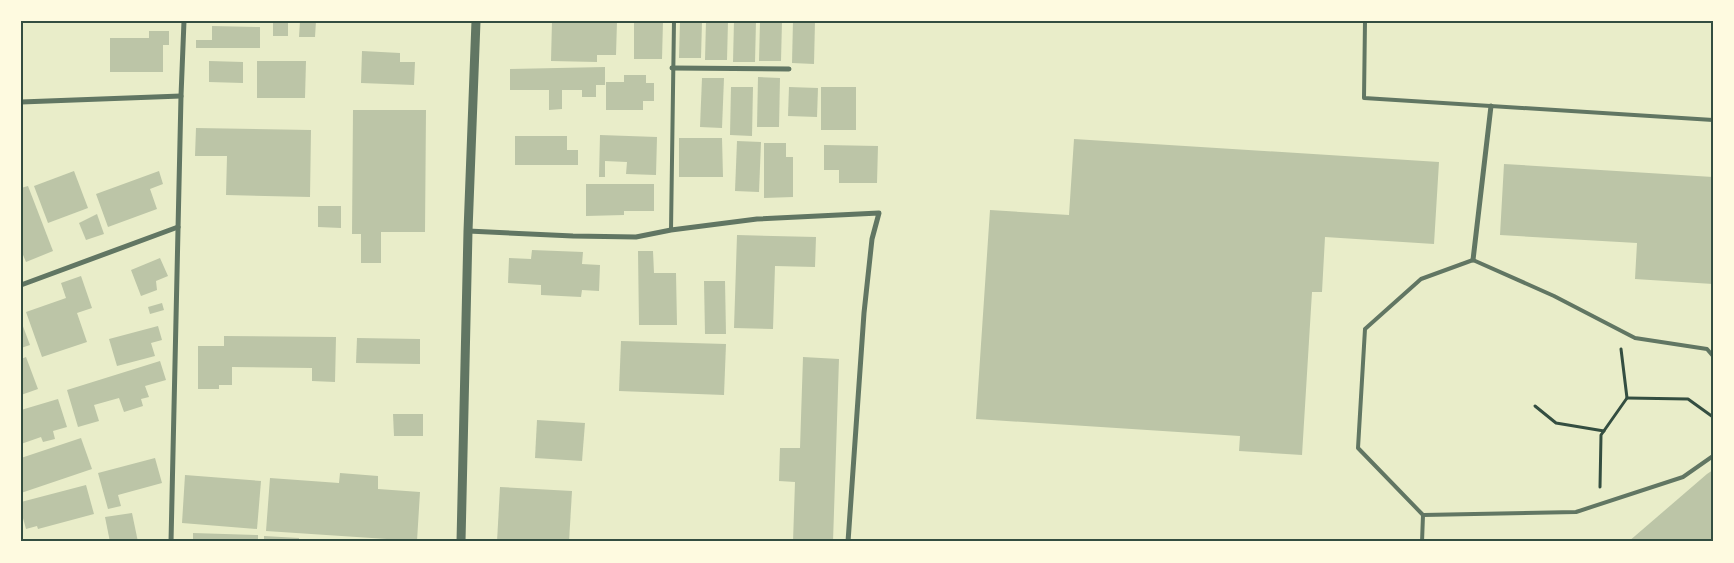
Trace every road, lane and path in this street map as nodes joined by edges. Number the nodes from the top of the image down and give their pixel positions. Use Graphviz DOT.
graph roads {
  1 [pos="184,21"];
  2 [pos="476,21"];
  3 [pos="674,21"];
  4 [pos="1365,21"];
  5 [pos="672,68"];
  6 [pos="789,70"];
  7 [pos="181,96"];
  8 [pos="21,102"];
  9 [pos="1491,106"];
  10 [pos="1713,120"];
  11 [pos="178,227"];
  12 [pos="672,230"];
  13 [pos="468,231"];
  14 [pos="1472,260"];
  15 [pos="21,285"];
  16 [pos="1619,329"];
  17 [pos="1713,356"];
  18 [pos="1627,398"];
  19 [pos="1535,406"];
  20 [pos="1713,417"];
  21 [pos="1604,431"];
  22 [pos="1713,456"];
  23 [pos="1600,505"];
  24 [pos="1423,515"];
  25 [pos="171,542"];
  26 [pos="462,542"];
  27 [pos="848,542"];
  28 [pos="1422,542"];
  1 -- 7 [label="street"];
  2 -- 13 [label="street"];
  3 -- 5 [label="lane"];
  4 -- 9 [label="lane"];
  5 -- 6 [label="street"];
  5 -- 12 [label="lane"];
  7 -- 8 [label="street"];
  7 -- 11 [label="street"];
  9 -- 10 [label="lane"];
  9 -- 14 [label="street"];
  11 -- 15 [label="street"];
  11 -- 25 [label="street"];
  12 -- 13 [label="street"];
  12 -- 27 [label="street"];
  13 -- 26 [label="street"];
  14 -- 16 [label="lane"];
  14 -- 24 [label="lane"];
  16 -- 17 [label="lane"];
  16 -- 18 [label="path"];
  18 -- 20 [label="path"];
  18 -- 21 [label="path"];
  19 -- 21 [label="path"];
  21 -- 23 [label="path"];
  22 -- 23 [label="lane"];
  23 -- 24 [label="lane"];
  24 -- 28 [label="lane"];
}
